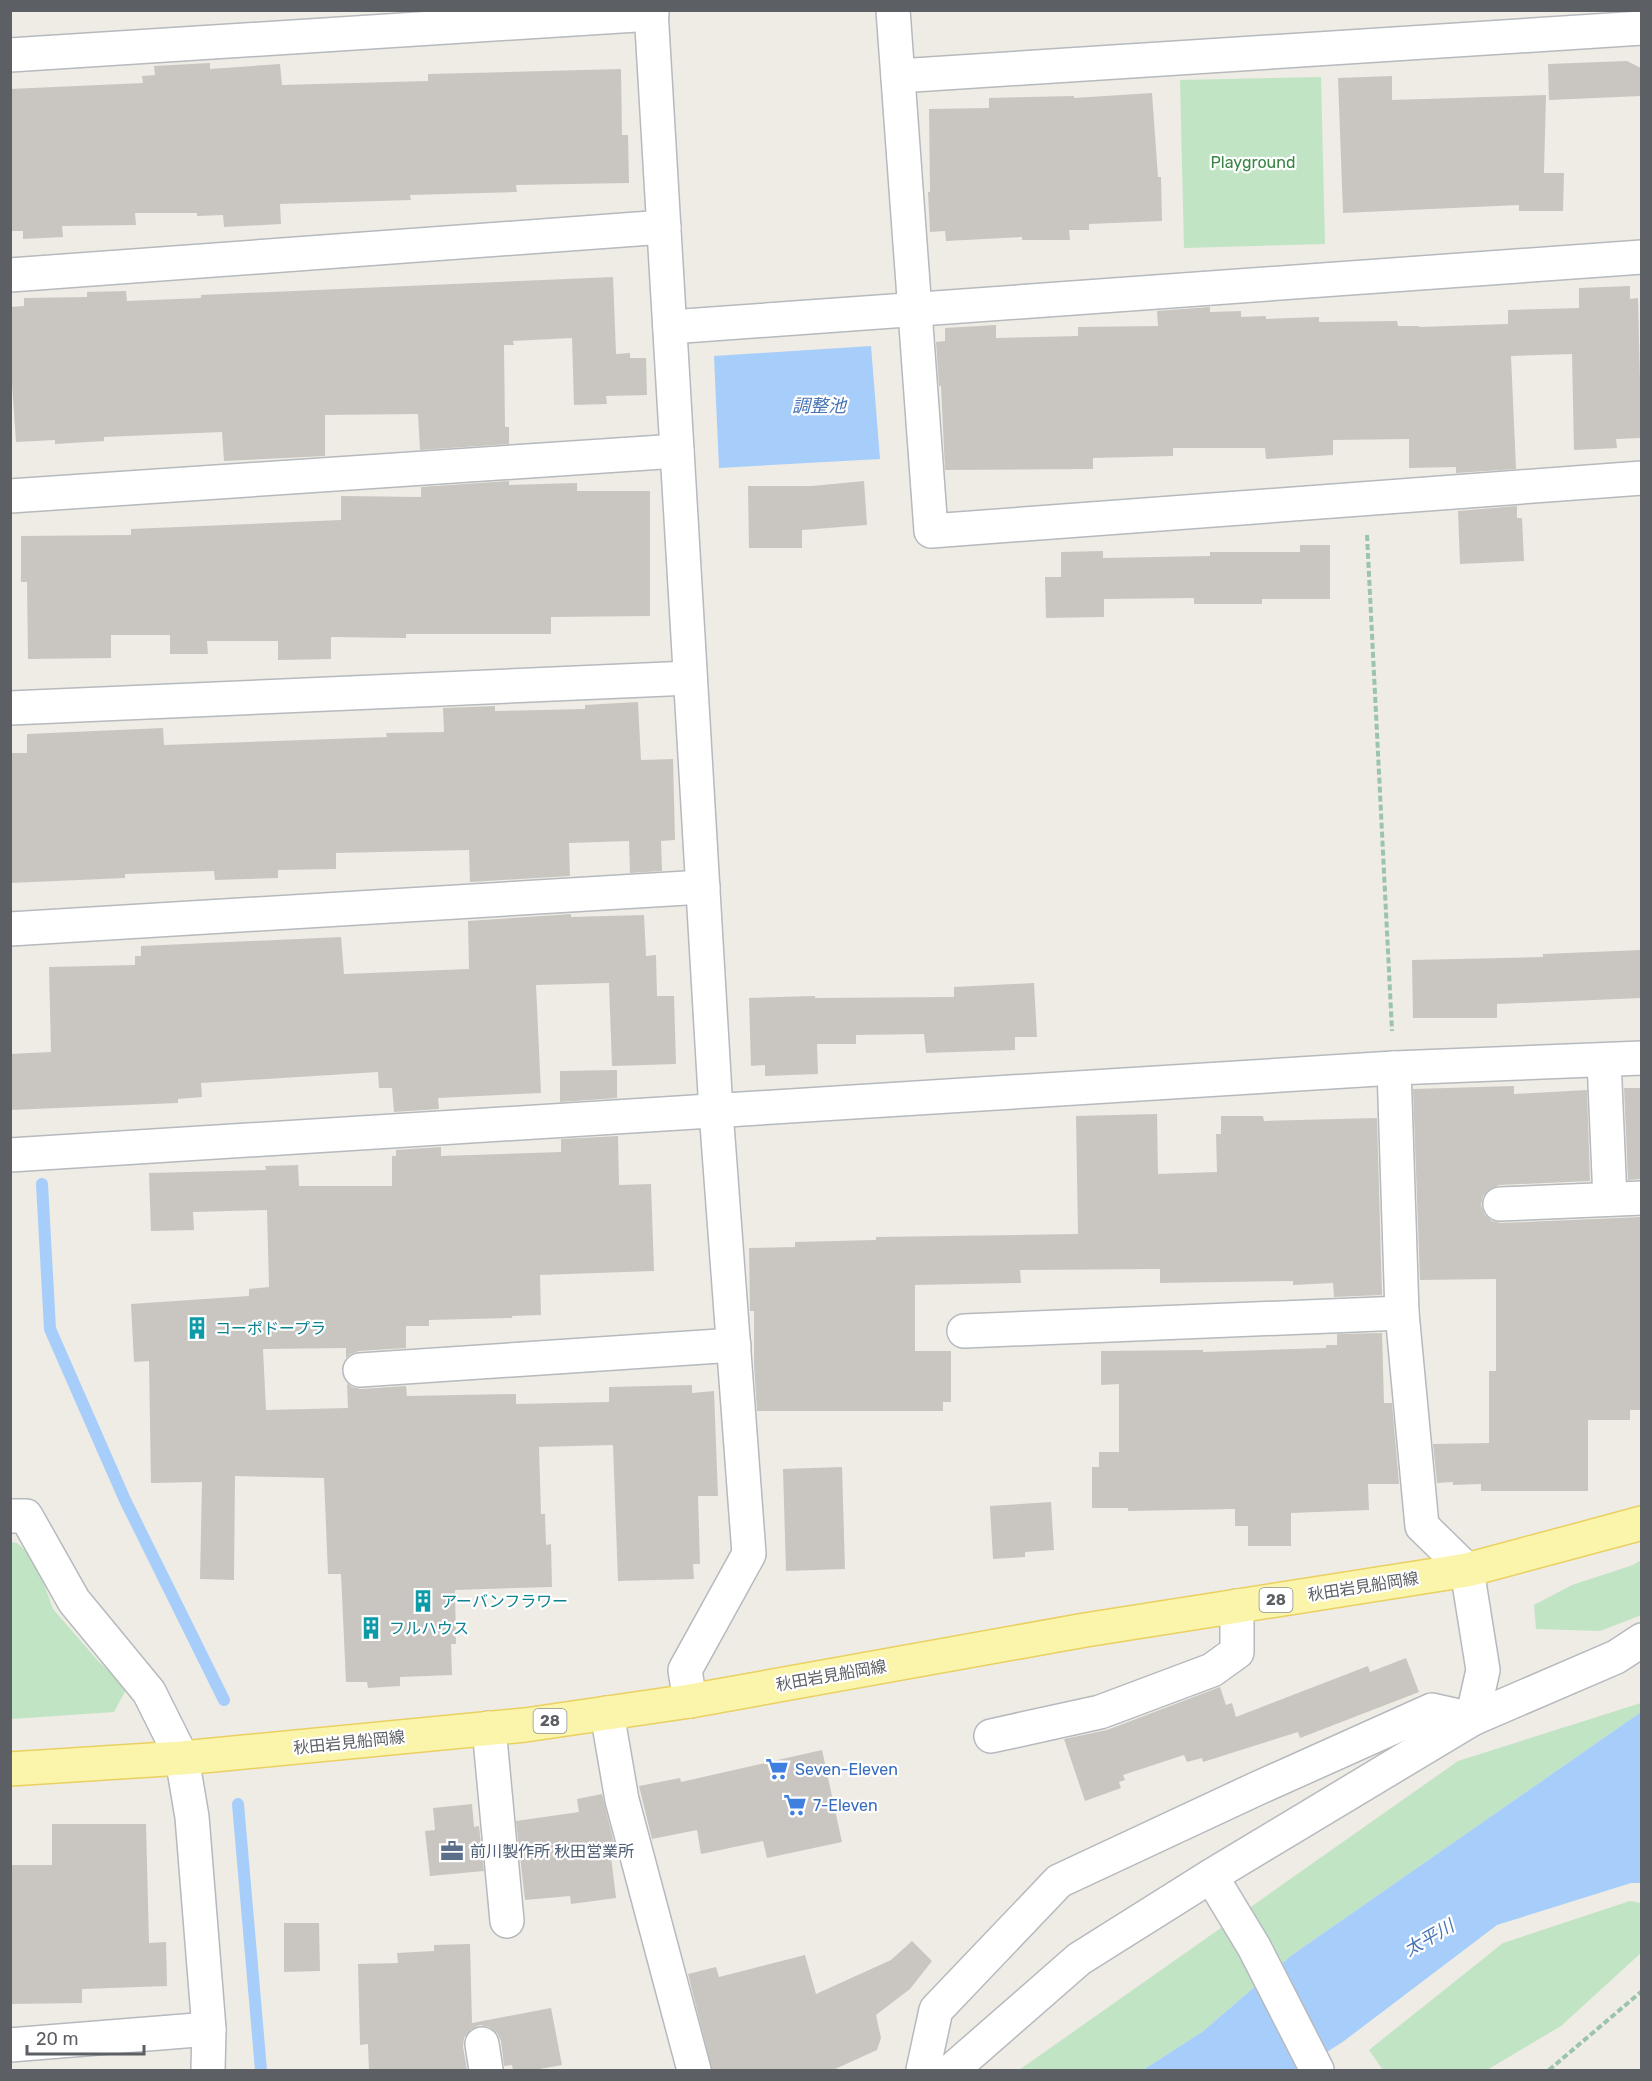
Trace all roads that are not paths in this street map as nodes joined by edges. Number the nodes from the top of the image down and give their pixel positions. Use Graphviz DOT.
graph roads {
  1 [pos="893,10"];
  2 [pos="652,12"];
  3 [pos="1641,28"];
  4 [pos="10,55"];
  5 [pos="898,76"];
  6 [pos="664,227"];
  7 [pos="1641,257"];
  8 [pos="10,275"];
  9 [pos="914,309"];
  10 [pos="670,327"];
  11 [pos="677,451"];
  12 [pos="1641,478"];
  13 [pos="10,496"];
  14 [pos="690,678"];
  15 [pos="10,708"];
  16 [pos="703,887"];
  17 [pos="10,929"];
  18 [pos="1641,1058"];
  19 [pos="1604,1060"];
  20 [pos="1394,1068"];
  21 [pos="716,1111"];
  22 [pos="10,1155"];
  23 [pos="1626,1198"];
  24 [pos="1500,1204"];
  25 [pos="1401,1313"];
  26 [pos="964,1331"];
  27 [pos="734,1345"];
  28 [pos="360,1370"];
  29 [pos="10,1516"];
  30 [pos="1641,1522"];
  31 [pos="1467,1570"];
  32 [pos="1237,1606"];
  33 [pos="1641,1640"];
  34 [pos="690,1701"];
  35 [pos="607,1713"];
  36 [pos="1472,1719"];
  37 [pos="489,1728"];
  38 [pos="991,1736"];
  39 [pos="182,1758"];
  40 [pos="10,1769"];
  41 [pos="1211,1876"];
  42 [pos="507,1921"];
  43 [pos="209,2029"];
  44 [pos="10,2045"];
  45 [pos="208,2070"];
  46 [pos="694,2070"];
  47 [pos="923,2070"];
  48 [pos="952,2070"];
  49 [pos="1317,2070"];
  1 -- 5 [label="street"];
  2 -- 4 [label="street"];
  2 -- 6 [label="street"];
  3 -- 5 [label="street"];
  5 -- 9 [label="street"];
  6 -- 8 [label="street"];
  6 -- 10 [label="street"];
  7 -- 9 [label="street"];
  9 -- 10 [label="street"];
  9 -- 12 [label="street"];
  10 -- 11 [label="street"];
  11 -- 13 [label="street"];
  11 -- 14 [label="street"];
  14 -- 15 [label="street"];
  14 -- 16 [label="street"];
  16 -- 17 [label="street"];
  16 -- 21 [label="street"];
  18 -- 19 [label="street"];
  19 -- 20 [label="street"];
  19 -- 23 [label="street"];
  20 -- 21 [label="street"];
  20 -- 25 [label="street"];
  21 -- 22 [label="street"];
  21 -- 27 [label="street"];
  23 -- 24 [label="street"];
  25 -- 26 [label="street"];
  25 -- 31 [label="street"];
  27 -- 28 [label="street"];
  27 -- 34 [label="street"];
  29 -- 39 [label="street"];
  30 -- 31 [label="main road, 秋田岩見船岡線 / 28"];
  31 -- 32 [label="main road, 秋田岩見船岡線 / 28"];
  31 -- 36 [label="street"];
  32 -- 34 [label="main road, 秋田岩見船岡線 / 28"];
  32 -- 38 [label="street"];
  33 -- 36 [label="street"];
  34 -- 35 [label="main road, 秋田岩見船岡線 / 28"];
  35 -- 37 [label="main road, 秋田岩見船岡線 / 28"];
  35 -- 46 [label="street"];
  36 -- 41 [label="street"];
  36 -- 47 [label="street"];
  37 -- 39 [label="main road, 秋田岩見船岡線 / 28"];
  37 -- 42 [label="street"];
  39 -- 40 [label="main road, 秋田岩見船岡線 / 28"];
  39 -- 43 [label="street"];
  41 -- 48 [label="street"];
  41 -- 49 [label="street"];
  43 -- 44 [label="street"];
  43 -- 45 [label="street"];
}
